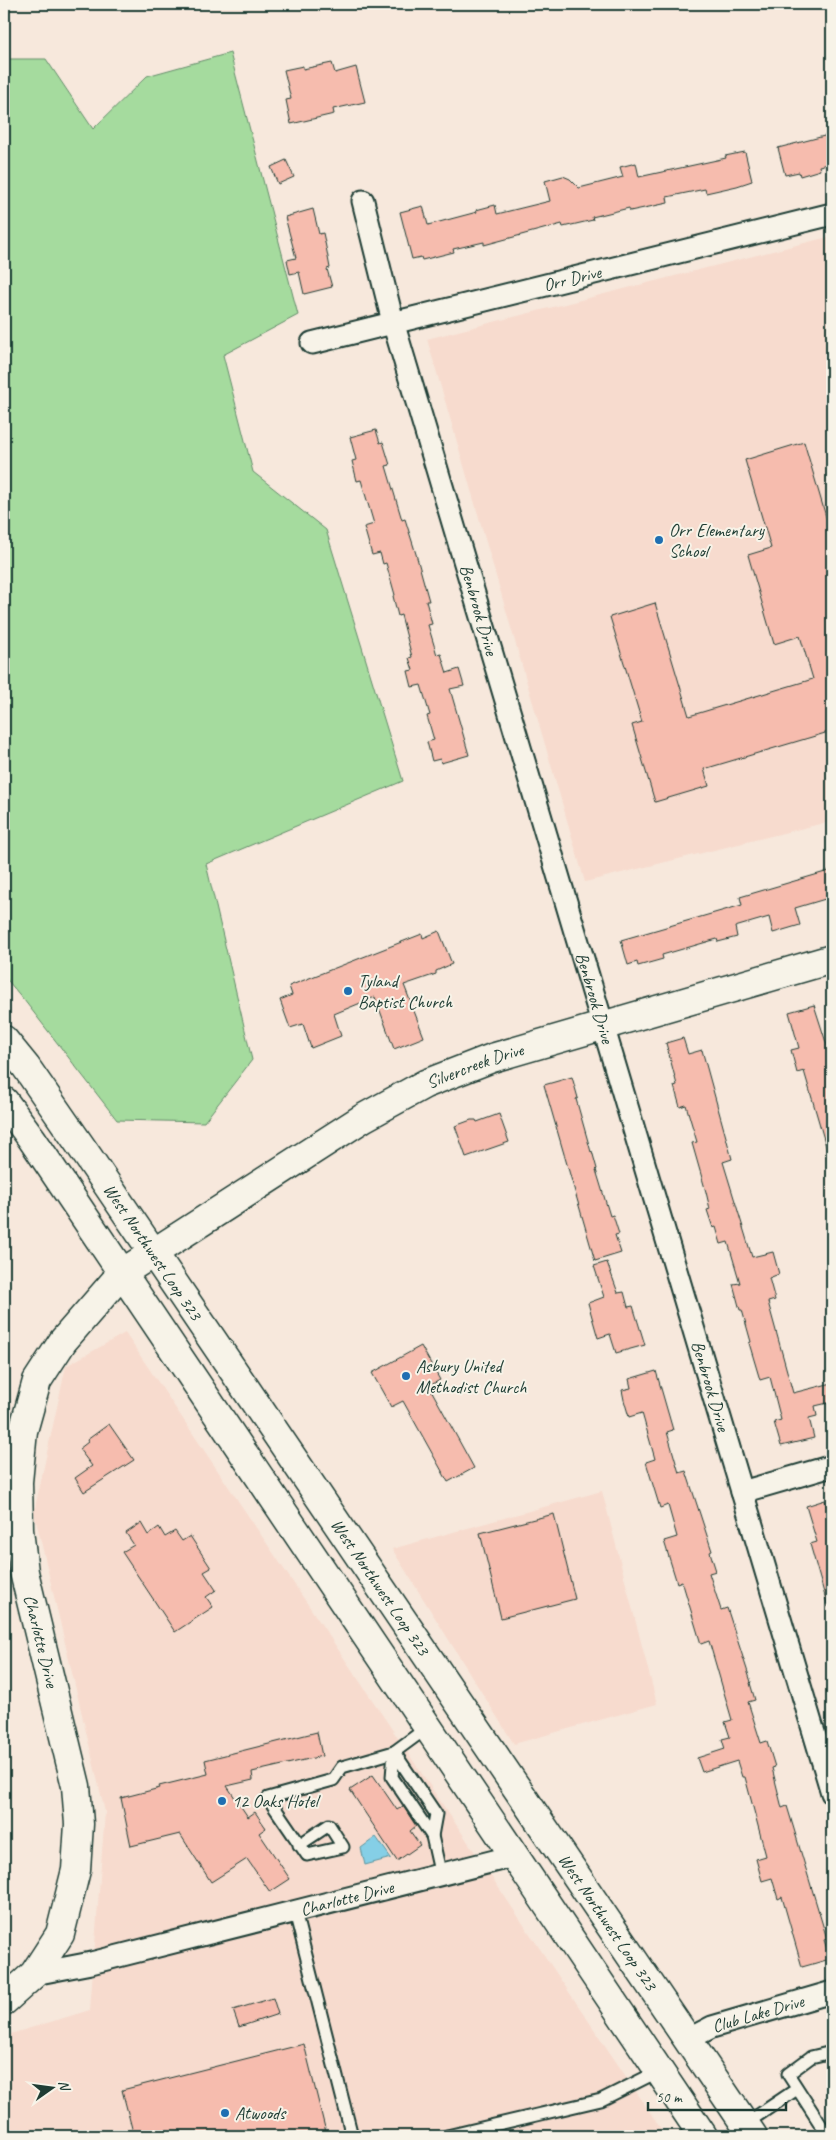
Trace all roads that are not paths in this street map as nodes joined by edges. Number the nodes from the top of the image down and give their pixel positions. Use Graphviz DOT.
graph roads {
  1 [pos="362,201"];
  2 [pos="832,214"];
  3 [pos="393,322"];
  4 [pos="312,343"];
  5 [pos="832,959"];
  6 [pos="604,1026"];
  7 [pos="4,1040"];
  8 [pos="4,1101"];
  9 [pos="152,1253"];
  10 [pos="122,1273"];
  11 [pos="832,1466"];
  12 [pos="742,1492"];
  13 [pos="428,1727"];
  14 [pos="394,1752"];
  15 [pos="832,1793"];
  16 [pos="432,1836"];
  17 [pos="299,1845"];
  18 [pos="514,1856"];
  19 [pos="441,1876"];
  20 [pos="295,1912"];
  21 [pos="34,1974"];
  22 [pos="832,1992"];
  23 [pos="4,2001"];
  24 [pos="687,2040"];
  25 [pos="832,2052"];
  26 [pos="659,2070"];
  27 [pos="797,2089"];
  28 [pos="749,2130"];
  29 [pos="352,2136"];
  30 [pos="447,2136"];
  31 [pos="703,2136"];
  32 [pos="828,2136"];
  1 -- 3 [label="street, Benbrook Drive"];
  2 -- 3 [label="street, Orr Drive"];
  3 -- 4 [label="street, Orr Drive"];
  3 -- 6 [label="street, Benbrook Drive"];
  5 -- 6 [label="main road, Silvercreek Drive"];
  6 -- 9 [label="main road, Silvercreek Drive"];
  6 -- 12 [label="street, Benbrook Drive"];
  7 -- 9 [label="main road, West Northwest Loop 323"];
  8 -- 10 [label="main road, West Northwest Loop 323"];
  9 -- 10 [label="main road, Charlotte Drive"];
  9 -- 24 [label="main road, West Northwest Loop 323"];
  10 -- 13 [label="main road, West Northwest Loop 323"];
  10 -- 21 [label="main road, Charlotte Drive"];
  11 -- 12 [label="street"];
  12 -- 15 [label="street, Benbrook Drive"];
  13 -- 14 [label="lane"];
  13 -- 18 [label="main road, West Northwest Loop 323"];
  14 -- 16 [label="lane"];
  14 -- 16 [label="lane"];
  14 -- 17 [label="lane"];
  16 -- 19 [label="lane"];
  18 -- 19 [label="street, Charlotte Drive"];
  18 -- 24 [label="main road"];
  18 -- 26 [label="main road, West Northwest Loop 323"];
  19 -- 20 [label="street, Charlotte Drive"];
  20 -- 21 [label="street, Charlotte Drive"];
  20 -- 29 [label="lane"];
  21 -- 23 [label="main road, Charlotte Drive"];
  22 -- 24 [label="street, Club Lake Drive"];
  24 -- 28 [label="main road, West Northwest Loop 323"];
  25 -- 27 [label="lane"];
  26 -- 30 [label="lane"];
  26 -- 31 [label="main road, West Northwest Loop 323"];
  27 -- 28 [label="lane"];
  27 -- 32 [label="lane"];
}
